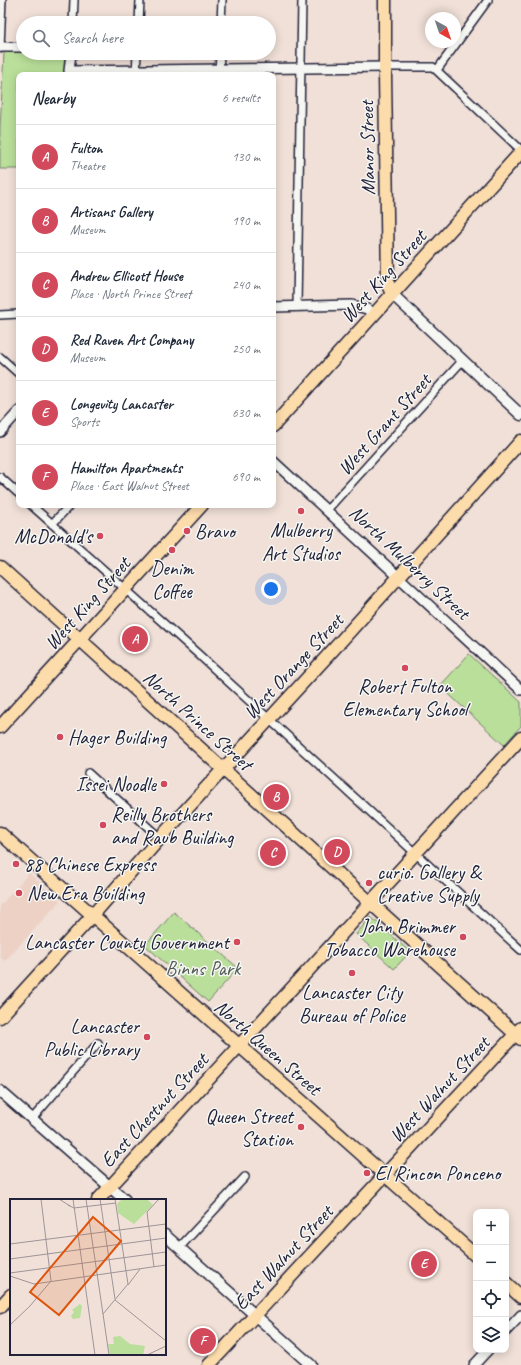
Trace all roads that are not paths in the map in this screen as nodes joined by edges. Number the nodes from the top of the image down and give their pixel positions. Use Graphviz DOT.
graph roads {
  1 [pos="2,0"];
  2 [pos="74,0"];
  3 [pos="140,0"];
  4 [pos="222,0"];
  5 [pos="302,0"];
  6 [pos="386,0"];
  7 [pos="488,0"];
  8 [pos="73,16"];
  9 [pos="139,16"];
  10 [pos="221,16"];
  11 [pos="16,47"];
  12 [pos="0,48"];
  13 [pos="70,60"];
  14 [pos="137,60"];
  15 [pos="220,60"];
  16 [pos="385,67"];
  17 [pos="302,68"];
  18 [pos="437,70"];
  19 [pos="69,72"];
  20 [pos="136,72"];
  21 [pos="219,72"];
  22 [pos="521,151"];
  23 [pos="392,294"];
  24 [pos="276,307"];
  25 [pos="297,307"];
  26 [pos="16,314"];
  27 [pos="374,314"];
  28 [pos="0,315"];
  29 [pos="0,357"];
  30 [pos="463,360"];
  31 [pos="16,371"];
  32 [pos="16,414"];
  33 [pos="521,415"];
  34 [pos="276,423"];
  35 [pos="0,432"];
  36 [pos="521,441"];
  37 [pos="276,463"];
  38 [pos="0,477"];
  39 [pos="16,491"];
  40 [pos="34,508"];
  41 [pos="67,508"];
  42 [pos="199,508"];
  43 [pos="328,510"];
  44 [pos="52,524"];
  45 [pos="0,568"];
  46 [pos="399,576"];
  47 [pos="126,588"];
  48 [pos="80,639"];
  49 [pos="521,690"];
  50 [pos="269,719"];
  51 [pos="0,727"];
  52 [pos="521,738"];
  53 [pos="223,769"];
  54 [pos="88,773"];
  55 [pos="0,833"];
  56 [pos="160,838"];
  57 [pos="416,853"];
  58 [pos="370,903"];
  59 [pos="92,916"];
  60 [pos="521,950"];
  61 [pos="0,1017"];
  62 [pos="519,1034"];
  63 [pos="98,1043"];
  64 [pos="239,1046"];
  65 [pos="0,1091"];
  66 [pos="32,1119"];
  67 [pos="385,1175"];
  68 [pos="245,1177"];
  69 [pos="110,1187"];
  70 [pos="99,1199"];
  71 [pos="124,1199"];
  72 [pos="166,1236"];
  73 [pos="179,1248"];
  74 [pos="473,1253"];
  75 [pos="509,1286"];
  76 [pos="10,1296"];
  77 [pos="521,1297"];
  78 [pos="0,1308"];
  79 [pos="255,1315"];
  80 [pos="521,1315"];
  81 [pos="509,1328"];
  82 [pos="485,1353"];
  83 [pos="209,1365"];
  84 [pos="311,1365"];
  85 [pos="474,1365"];
  1 -- 12 [label="street"];
  2 -- 8 [label="street"];
  3 -- 9 [label="street"];
  4 -- 10 [label="street"];
  5 -- 17 [label="street"];
  6 -- 16 [label="main road, Manor Street"];
  7 -- 18 [label="street"];
  11 -- 12 [label="street"];
  13 -- 19 [label="street"];
  14 -- 20 [label="street"];
  15 -- 21 [label="street"];
  16 -- 17 [label="street"];
  16 -- 18 [label="street"];
  16 -- 23 [label="main road, Manor Street"];
  17 -- 21 [label="street"];
  17 -- 25 [label="street"];
  18 -- 22 [label="street"];
  20 -- 21 [label="street"];
  22 -- 23 [label="main road, West King Street"];
  23 -- 27 [label="main road, West King Street"];
  23 -- 30 [label="main road"];
  24 -- 25 [label="street"];
  25 -- 27 [label="street"];
  26 -- 28 [label="street"];
  27 -- 34 [label="main road, West King Street"];
  29 -- 31 [label="street"];
  30 -- 33 [label="main road"];
  30 -- 43 [label="street, West Grant Street"];
  32 -- 35 [label="street"];
  36 -- 46 [label="main road, West Orange Street"];
  37 -- 43 [label="street, North Mulberry Street"];
  38 -- 39 [label="street"];
  40 -- 44 [label="street"];
  41 -- 44 [label="street"];
  42 -- 47 [label="main road, West King Street"];
  43 -- 46 [label="street, North Mulberry Street"];
  44 -- 47 [label="street"];
  45 -- 48 [label="main road, North Prince Street"];
  46 -- 49 [label="street, North Mulberry Street"];
  46 -- 50 [label="main road, West Orange Street"];
  47 -- 48 [label="main road, West King Street"];
  47 -- 50 [label="street"];
  48 -- 51 [label="main road, West King Street"];
  48 -- 53 [label="main road, North Prince Street"];
  50 -- 53 [label="main road, West Orange Street"];
  50 -- 57 [label="street"];
  52 -- 57 [label="main road, East Chestnut Street"];
  53 -- 56 [label="main road, West Orange Street"];
  53 -- 58 [label="main road, North Prince Street"];
  54 -- 56 [label="street"];
  55 -- 59 [label="main road, North Queen Street"];
  56 -- 59 [label="main road, West Orange Street"];
  57 -- 58 [label="main road, East Chestnut Street"];
  57 -- 60 [label="street"];
  58 -- 62 [label="main road, North Prince Street"];
  58 -- 64 [label="main road, East Chestnut Street"];
  59 -- 61 [label="main road, West Orange Street"];
  59 -- 64 [label="main road, North Queen Street"];
  62 -- 67 [label="main road, West Walnut Street"];
  63 -- 66 [label="street"];
  64 -- 67 [label="main road, North Queen Street"];
  64 -- 69 [label="main road, East Chestnut Street"];
  65 -- 66 [label="main road"];
  66 -- 69 [label="main road"];
  67 -- 74 [label="main road, North Queen Street"];
  67 -- 79 [label="main road, East Walnut Street"];
  68 -- 73 [label="street"];
  69 -- 70 [label="main road, East Chestnut Street"];
  69 -- 71 [label="main road"];
  72 -- 73 [label="main road"];
  73 -- 79 [label="main road"];
  75 -- 77 [label="main road"];
  76 -- 78 [label="main road"];
  79 -- 83 [label="main road, East Walnut Street"];
  79 -- 84 [label="main road"];
  80 -- 81 [label="street"];
  82 -- 85 [label="street"];
}
